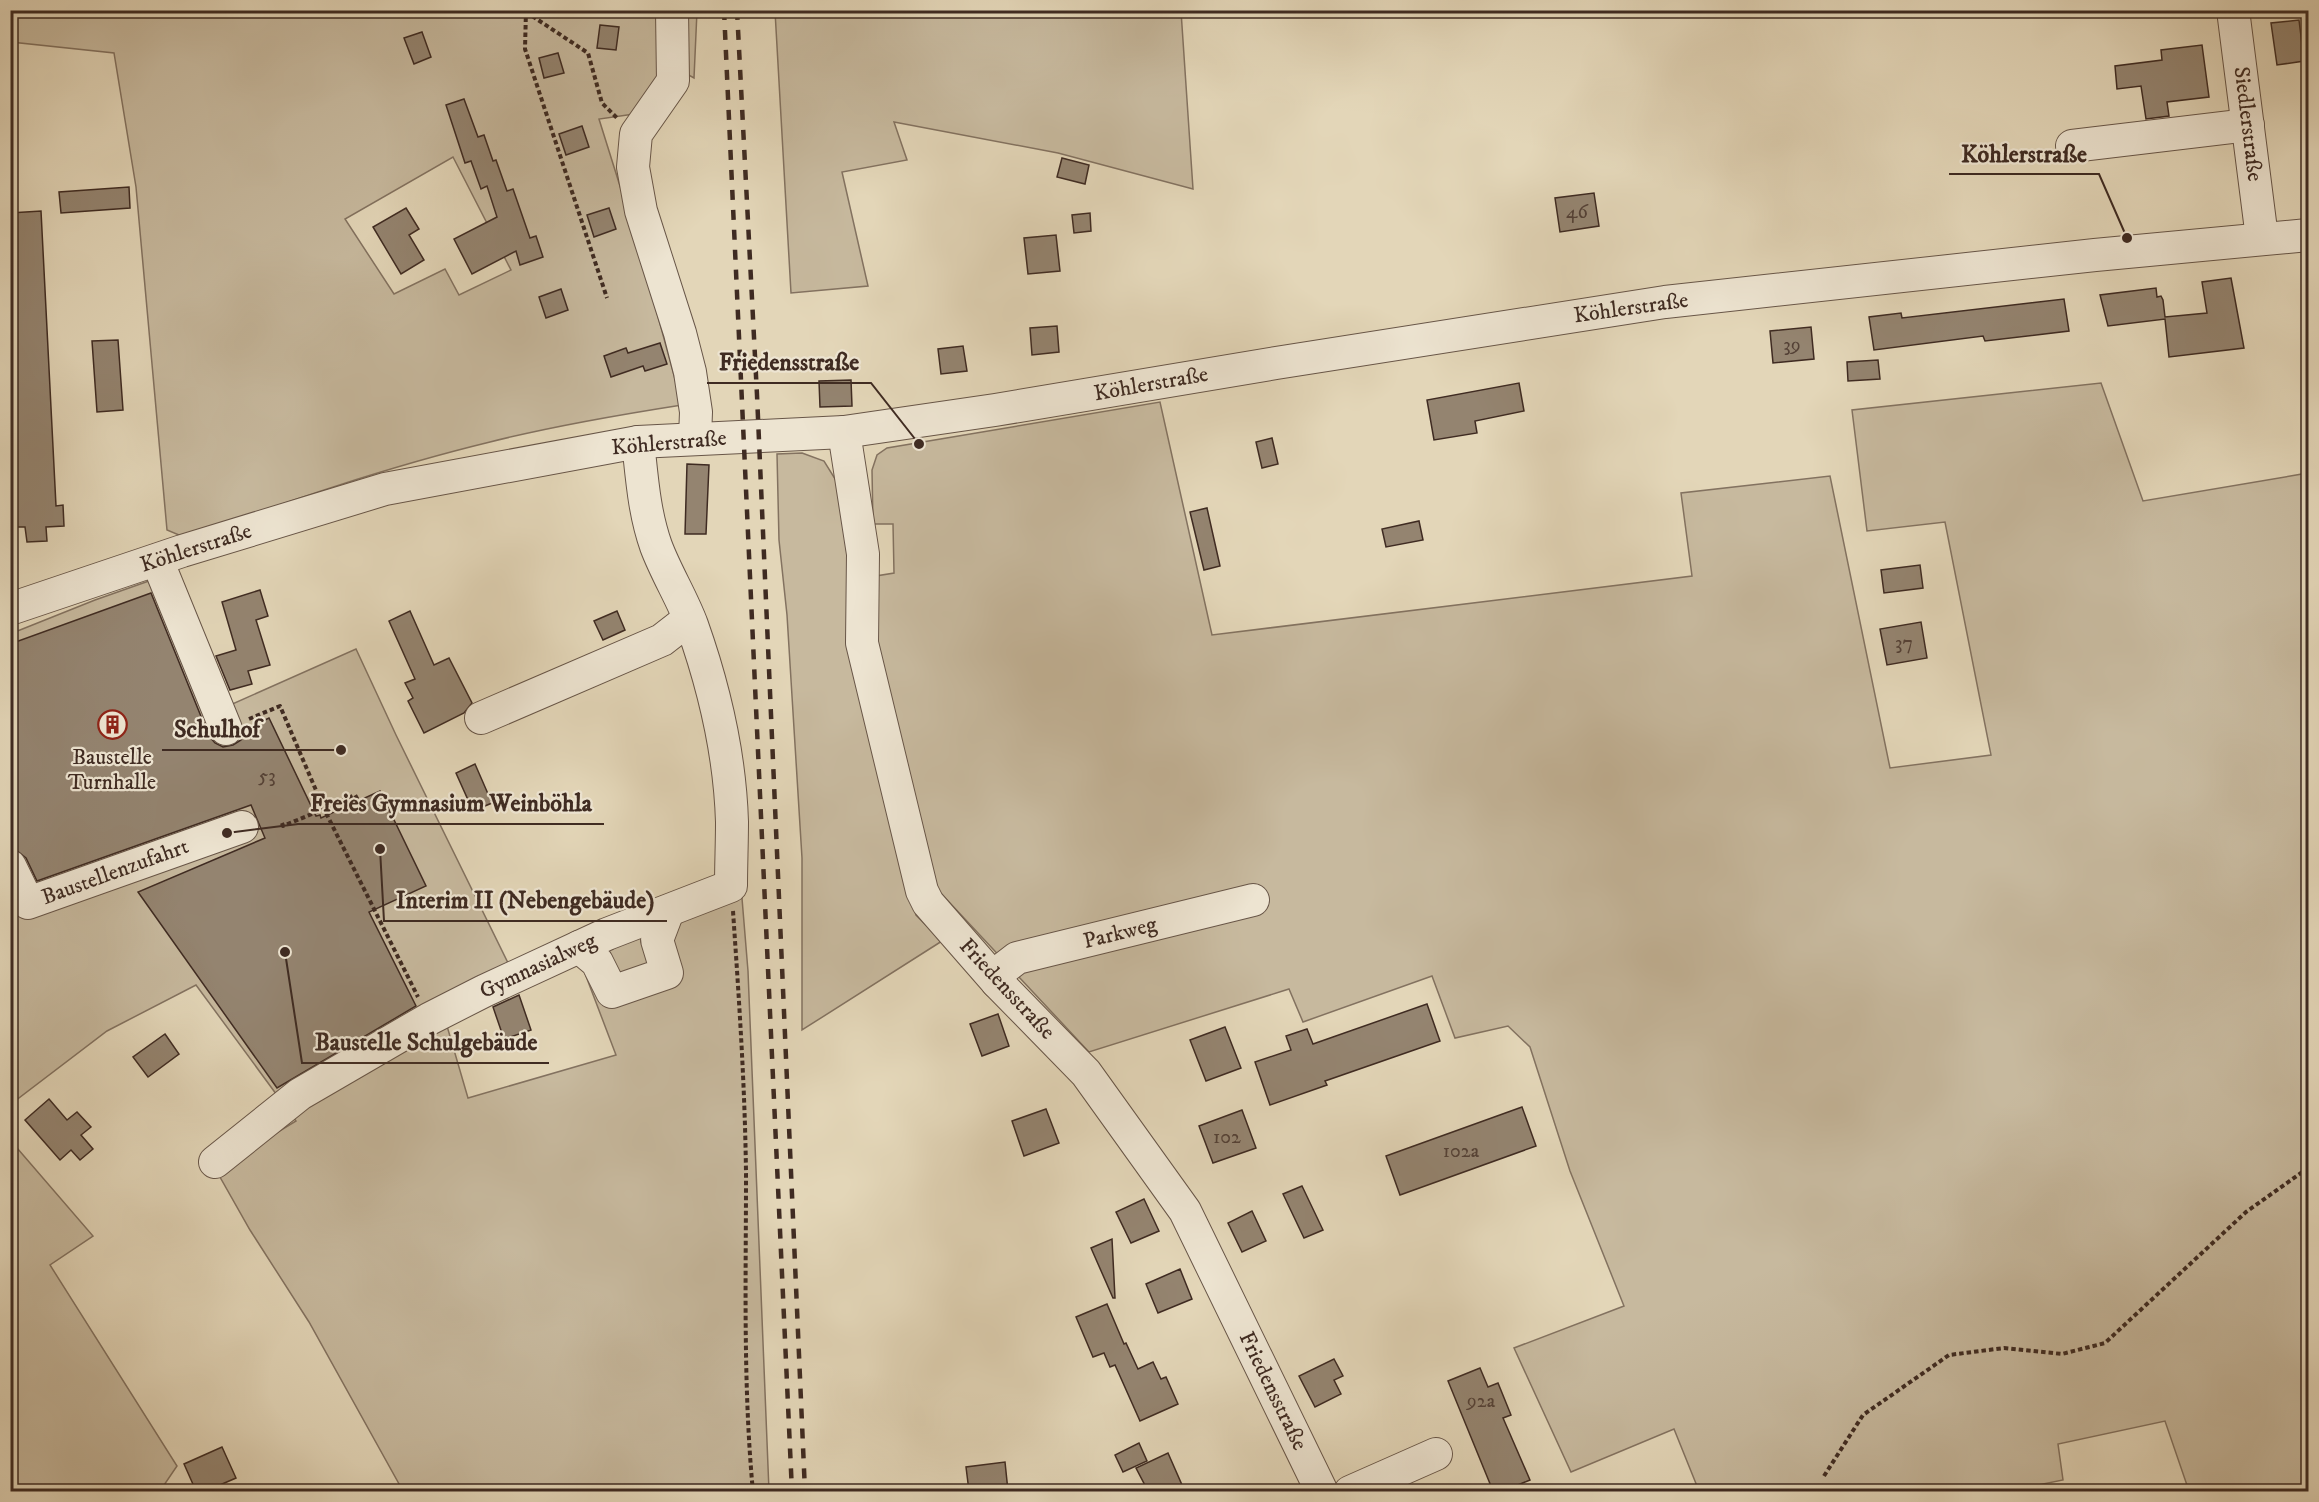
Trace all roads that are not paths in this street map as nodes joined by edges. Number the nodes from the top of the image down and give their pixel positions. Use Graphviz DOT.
graph roads {
  1 [pos="672,10"];
  2 [pos="2233,10"];
  3 [pos="2248,125"];
  4 [pos="2072,146"];
  5 [pos="2308,236"];
  6 [pos="2262,238"];
  7 [pos="844,432"];
  8 [pos="695,438"];
  9 [pos="639,442"];
  10 [pos="157,560"];
  11 [pos="10,609"];
  12 [pos="689,618"];
  13 [pos="481,718"];
  14 [pos="235,725"];
  15 [pos="242,827"];
  16 [pos="10,866"];
  17 [pos="1253,900"];
  18 [pos="668,911"];
  19 [pos="579,947"];
  20 [pos="997,982"];
  21 [pos="214,1162"];
  22 [pos="1436,1454"];
  23 [pos="1322,1491"];
  24 [pos="1350,1491"];
  1 -- 8 [label="street"];
  2 -- 3 [label="street, Siedlerstraße"];
  3 -- 4 [label="street"];
  3 -- 6 [label="street, Siedlerstraße"];
  5 -- 6 [label="street, Köhlerstraße"];
  6 -- 7 [label="street, Köhlerstraße"];
  7 -- 8 [label="street, Köhlerstraße"];
  7 -- 20 [label="street, Friedensstraße"];
  8 -- 9 [label="street, Köhlerstraße"];
  9 -- 10 [label="street, Köhlerstraße"];
  9 -- 12 [label="street"];
  10 -- 11 [label="street, Köhlerstraße"];
  10 -- 14 [label="street"];
  12 -- 13 [label="street"];
  12 -- 18 [label="street, Gymnasialweg"];
  15 -- 16 [label="street, Baustellenzufahrt"];
  17 -- 20 [label="street, Parkweg"];
  18 -- 19 [label="street, Gymnasialweg"];
  18 -- 19 [label="street"];
  19 -- 21 [label="street, Gymnasialweg"];
  20 -- 23 [label="street, Friedensstraße"];
  22 -- 24 [label="street"];
}
